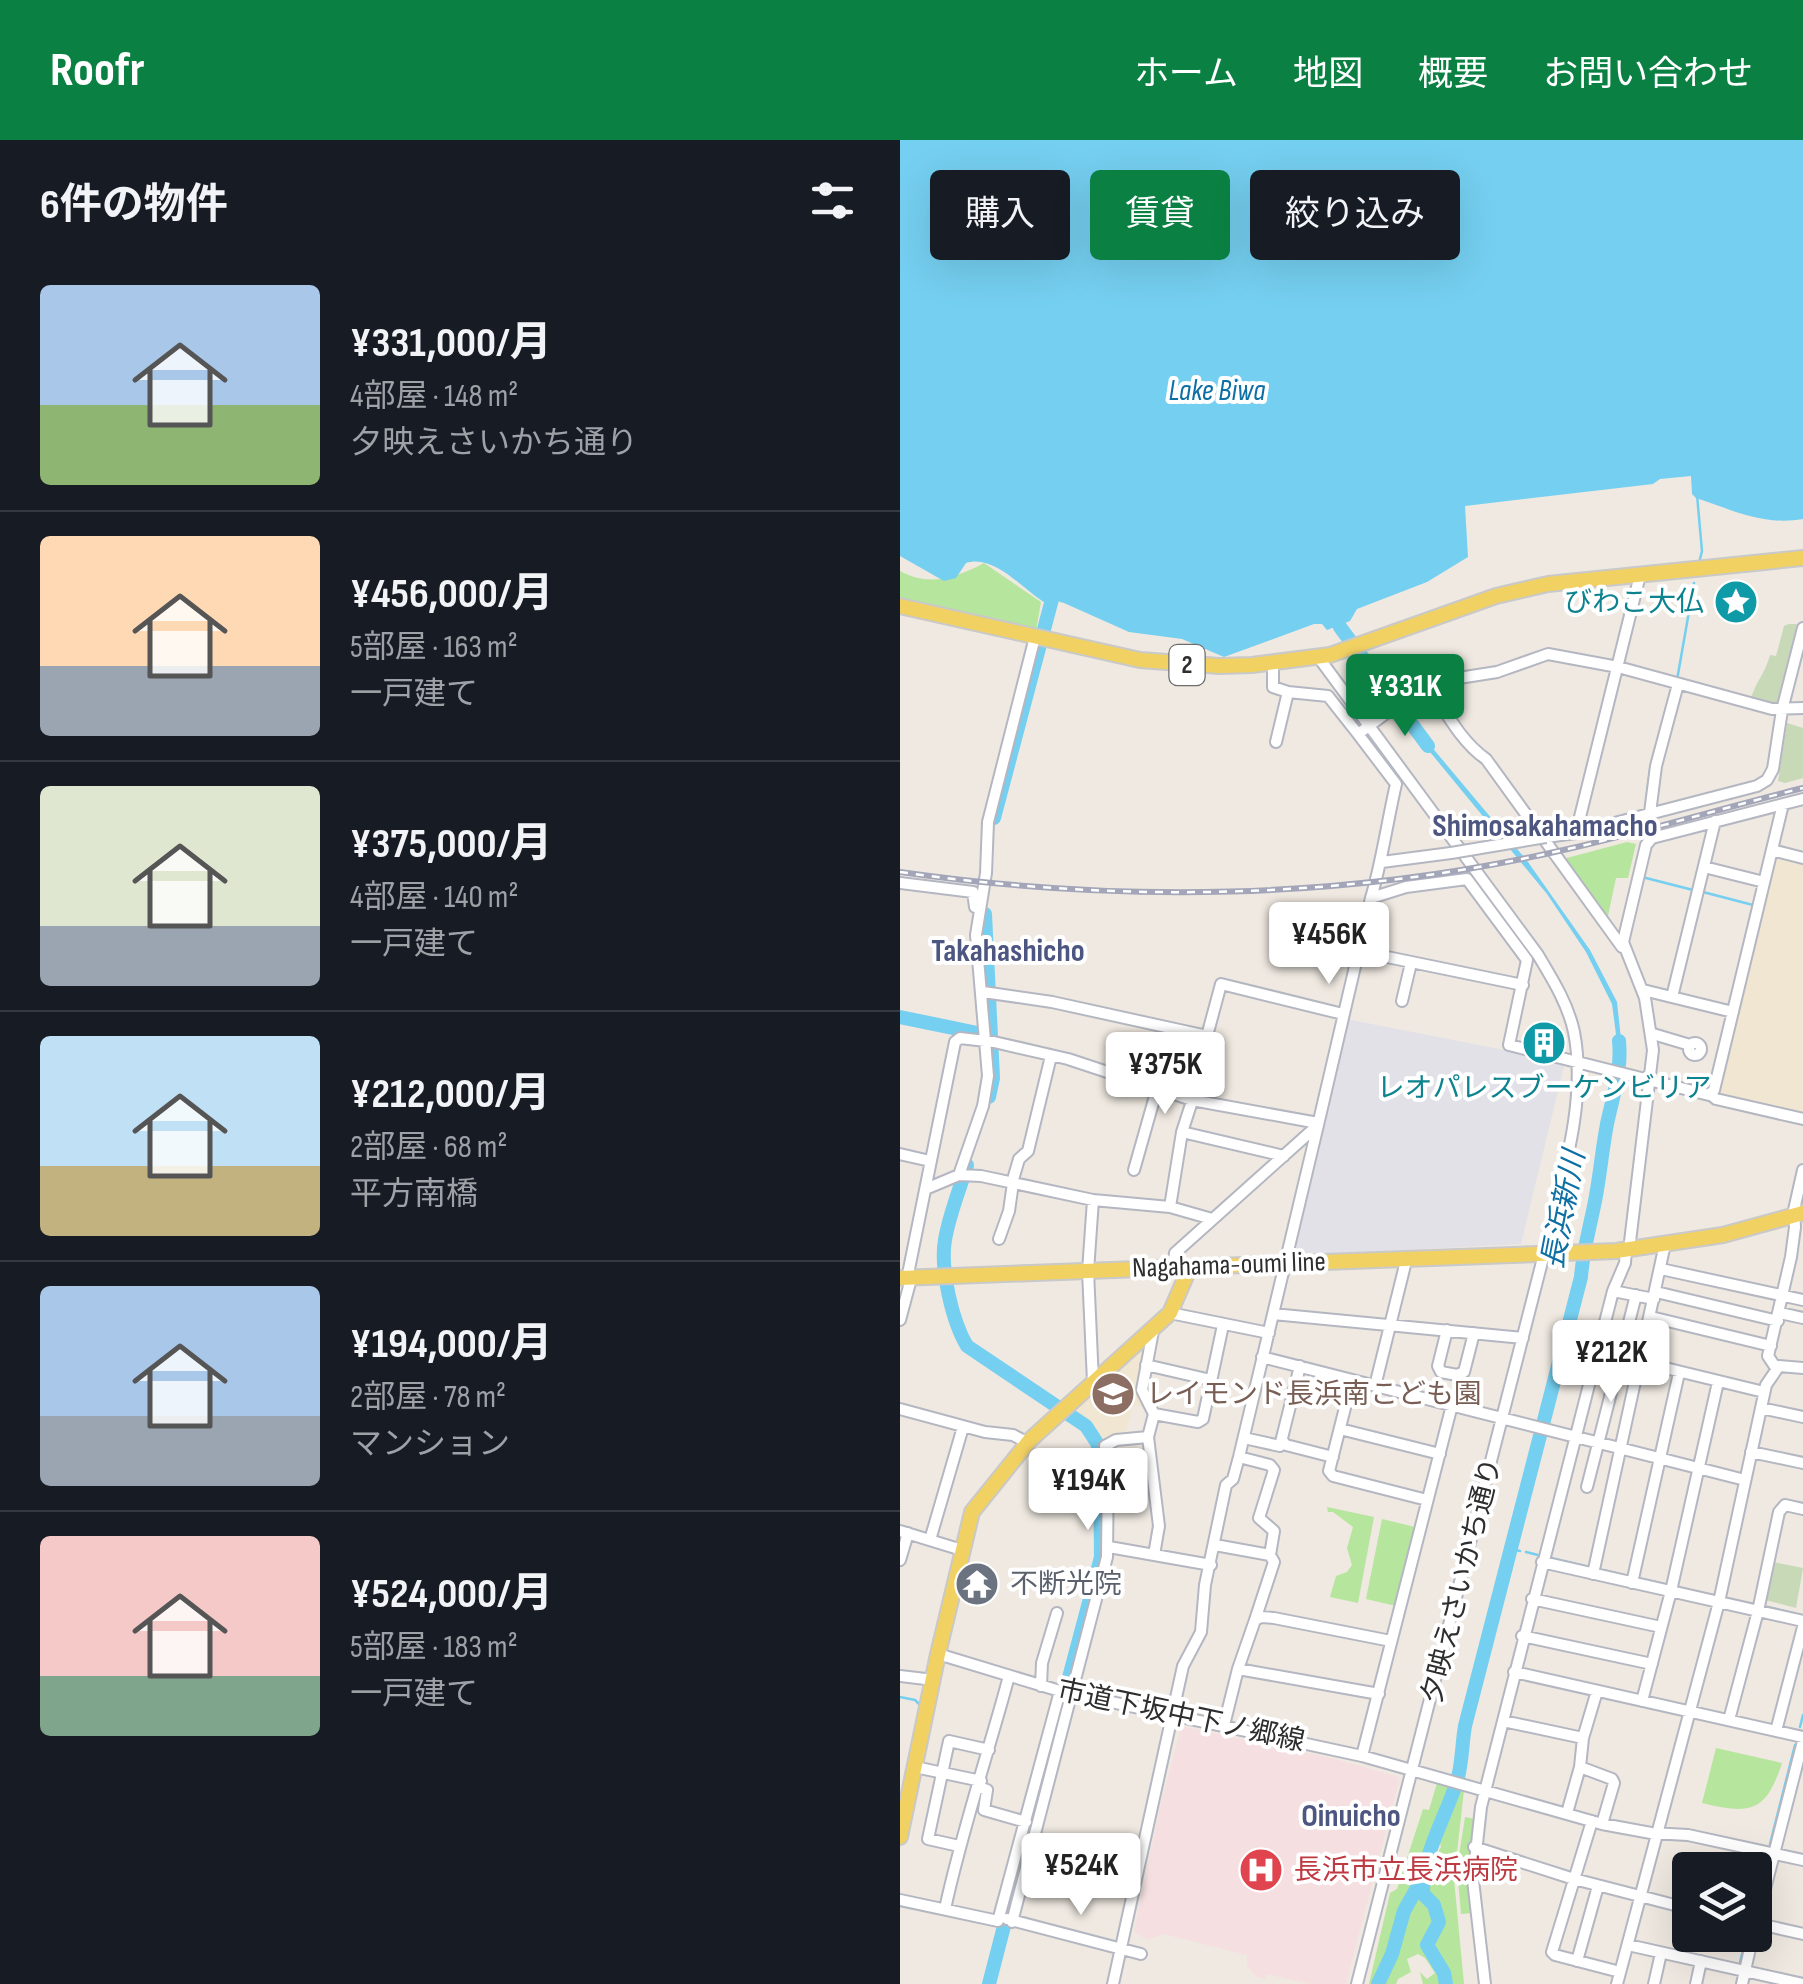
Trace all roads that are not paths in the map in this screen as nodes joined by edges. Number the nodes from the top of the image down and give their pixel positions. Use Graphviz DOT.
graph roads {
  1 [pos="1803,558"];
  2 [pos="1640,575"];
  3 [pos="900,606"];
  4 [pos="1803,628"];
  5 [pos="1039,638"];
  6 [pos="1324,656"];
  7 [pos="1273,662"];
  8 [pos="1618,667"];
  9 [pos="1678,684"];
  10 [pos="1425,685"];
  11 [pos="1288,692"];
  12 [pos="1803,708"];
  13 [pos="1782,710"];
  14 [pos="1375,722"];
  15 [pos="1358,734"];
  16 [pos="1276,742"];
  17 [pos="1803,799"];
  18 [pos="1783,804"];
  19 [pos="1650,814"];
  20 [pos="1715,821"];
  21 [pos="1576,833"];
  22 [pos="1772,850"];
  23 [pos="1803,858"];
  24 [pos="1382,862"];
  25 [pos="1704,867"];
  26 [pos="1764,882"];
  27 [pos="900,883"];
  28 [pos="1371,898"];
  29 [pos="976,936"];
  30 [pos="1358,951"];
  31 [pos="1625,951"];
  32 [pos="1410,963"];
  33 [pos="1523,985"];
  34 [pos="1643,990"];
  35 [pos="987,991"];
  36 [pos="1672,997"];
  37 [pos="1402,1001"];
  38 [pos="1733,1012"];
  39 [pos="1343,1014"];
  40 [pos="1653,1034"];
  41 [pos="1207,1036"];
  42 [pos="988,1040"];
  43 [pos="1690,1045"];
  44 [pos="1051,1056"];
  45 [pos="1583,1062"];
  46 [pos="1649,1081"];
  47 [pos="1156,1089"];
  48 [pos="1710,1094"];
  49 [pos="1192,1100"];
  50 [pos="1803,1119"];
  51 [pos="1318,1124"];
  52 [pos="1182,1132"];
  53 [pos="900,1154"];
  54 [pos="1284,1156"];
  55 [pos="930,1161"];
  56 [pos="1134,1170"];
  57 [pos="1803,1170"];
  58 [pos="963,1176"];
  59 [pos="1013,1183"];
  60 [pos="928,1188"];
  61 [pos="1093,1200"];
  62 [pos="1170,1207"];
  63 [pos="1799,1214"];
  64 [pos="1212,1219"];
  65 [pos="999,1239"];
  66 [pos="1665,1244"];
  67 [pos="1624,1250"];
  68 [pos="1551,1253"];
  69 [pos="1407,1257"];
  70 [pos="1797,1259"];
  71 [pos="1174,1260"];
  72 [pos="1287,1262"];
  73 [pos="1190,1267"];
  74 [pos="1661,1269"];
  75 [pos="1088,1271"];
  76 [pos="906,1278"];
  77 [pos="1612,1291"];
  78 [pos="1636,1295"];
  79 [pos="1655,1296"];
  80 [pos="1783,1296"];
  81 [pos="1803,1300"];
  82 [pos="1170,1313"];
  83 [pos="1273,1314"];
  84 [pos="1651,1316"];
  85 [pos="1779,1317"];
  86 [pos="1803,1318"];
  87 [pos="900,1320"];
  88 [pos="1223,1325"];
  89 [pos="1390,1325"];
  90 [pos="1153,1330"];
  91 [pos="1447,1330"];
  92 [pos="1269,1333"];
  93 [pos="1474,1333"];
  94 [pos="1523,1338"];
  95 [pos="1771,1346"];
  96 [pos="1262,1357"];
  97 [pos="1620,1357"];
  98 [pos="1641,1363"];
  99 [pos="1146,1366"];
  100 [pos="1300,1366"];
  101 [pos="1776,1368"];
  102 [pos="1803,1368"];
  103 [pos="1679,1373"];
  104 [pos="1211,1380"];
  105 [pos="1352,1380"];
  106 [pos="1093,1382"];
  107 [pos="1718,1382"];
  108 [pos="1375,1386"];
  109 [pos="1764,1392"];
  110 [pos="1452,1405"];
  111 [pos="1761,1408"];
  112 [pos="900,1409"];
  113 [pos="1154,1414"];
  114 [pos="1803,1417"];
  115 [pos="1509,1420"];
  116 [pos="964,1426"];
  117 [pos="1340,1429"];
  118 [pos="1148,1436"];
  119 [pos="1572,1436"];
  120 [pos="1244,1438"];
  121 [pos="1282,1440"];
  122 [pos="1028,1442"];
  123 [pos="1598,1443"];
  124 [pos="1622,1448"];
  125 [pos="1752,1452"];
  126 [pos="1440,1454"];
  127 [pos="1239,1457"];
  128 [pos="1332,1457"];
  129 [pos="1660,1458"];
  130 [pos="1803,1463"];
  131 [pos="1699,1469"];
  132 [pos="1745,1480"];
  133 [pos="1587,1487"];
  134 [pos="1428,1500"];
  135 [pos="1803,1509"];
  136 [pos="904,1532"];
  137 [pos="930,1540"];
  138 [pos="1215,1545"];
  139 [pos="1108,1547"];
  140 [pos="962,1550"];
  141 [pos="1154,1555"];
  142 [pos="1270,1555"];
  143 [pos="900,1560"];
  144 [pos="1542,1562"];
  145 [pos="1211,1566"];
  146 [pos="1593,1574"];
  147 [pos="1632,1582"];
  148 [pos="1671,1591"];
  149 [pos="1532,1599"];
  150 [pos="1719,1602"];
  151 [pos="1758,1611"];
  152 [pos="1057,1613"];
  153 [pos="1254,1620"];
  154 [pos="1803,1624"];
  155 [pos="1661,1627"];
  156 [pos="1522,1636"];
  157 [pos="1391,1640"];
  158 [pos="938,1654"];
  159 [pos="1652,1664"];
  160 [pos="1238,1669"];
  161 [pos="1514,1672"];
  162 [pos="900,1676"];
  163 [pos="1009,1676"];
  164 [pos="934,1680"];
  165 [pos="1041,1686"];
  166 [pos="1597,1690"];
  167 [pos="1066,1693"];
  168 [pos="1379,1694"];
  169 [pos="1642,1701"];
  170 [pos="1691,1712"];
  171 [pos="1172,1714"];
  172 [pos="1503,1720"];
  173 [pos="1730,1720"];
  174 [pos="1224,1725"];
  175 [pos="1776,1731"];
  176 [pos="1582,1738"];
  177 [pos="1803,1739"];
  178 [pos="989,1750"];
  179 [pos="1362,1756"];
  180 [pos="915,1767"];
  181 [pos="1580,1767"];
  182 [pos="941,1772"];
  183 [pos="1419,1772"];
  184 [pos="980,1784"];
  185 [pos="1482,1789"];
  186 [pos="1566,1813"];
  187 [pos="1026,1822"];
  188 [pos="1597,1822"];
  189 [pos="1658,1833"];
  190 [pos="900,1837"];
  191 [pos="959,1846"];
  192 [pos="1474,1846"];
  193 [pos="1774,1854"];
  194 [pos="1803,1860"];
  195 [pos="1772,1862"];
  196 [pos="1574,1879"];
  197 [pos="1598,1886"];
  198 [pos="1641,1898"];
  199 [pos="900,1900"];
  200 [pos="1672,1904"];
  201 [pos="945,1909"];
  202 [pos="1007,1918"];
  203 [pos="1772,1929"];
  204 [pos="1803,1934"];
  205 [pos="1628,1945"];
  206 [pos="1120,1948"];
  207 [pos="1749,1952"];
  208 [pos="1661,1953"];
  209 [pos="1141,1954"];
  210 [pos="1577,1961"];
  211 [pos="1701,1961"];
  212 [pos="1745,1971"];
  213 [pos="1619,1978"];
  214 [pos="1112,1984"];
  215 [pos="1357,1984"];
  216 [pos="1485,1984"];
  217 [pos="1654,1984"];
  218 [pos="1696,1984"];
  219 [pos="1742,1984"];
  220 [pos="1803,1984"];
  1 -- 2 [label="main road, 2"];
  2 -- 6 [label="main road, 2"];
  2 -- 8 [label="street"];
  3 -- 5 [label="main road, 2"];
  4 -- 13 [label="street"];
  5 -- 7 [label="main road, 2"];
  5 -- 29 [label="street"];
  6 -- 7 [label="main road, 2"];
  6 -- 14 [label="street, 夕映えさいかち通り"];
  7 -- 11 [label="street"];
  8 -- 9 [label="street"];
  8 -- 10 [label="street"];
  8 -- 21 [label="street"];
  9 -- 13 [label="street"];
  9 -- 19 [label="street"];
  10 -- 14 [label="street"];
  10 -- 31 [label="street"];
  11 -- 15 [label="street"];
  11 -- 16 [label="street"];
  12 -- 13 [label="street"];
  13 -- 19 [label="street"];
  14 -- 15 [label="street"];
  14 -- 45 [label="street, 夕映えさいかち通り"];
  15 -- 24 [label="street"];
  17 -- 18 [label="street"];
  18 -- 20 [label="street"];
  18 -- 22 [label="street"];
  19 -- 21 [label="street"];
  20 -- 25 [label="street"];
  20 -- 31 [label="street"];
  21 -- 24 [label="street, bridge"];
  22 -- 23 [label="street"];
  22 -- 26 [label="street"];
  24 -- 28 [label="street"];
  25 -- 26 [label="street"];
  25 -- 36 [label="street"];
  26 -- 38 [label="street"];
  27 -- 29 [label="street"];
  28 -- 30 [label="street"];
  28 -- 33 [label="street"];
  29 -- 35 [label="street"];
  30 -- 32 [label="street"];
  30 -- 39 [label="street"];
  31 -- 34 [label="street"];
  32 -- 33 [label="street"];
  32 -- 37 [label="street"];
  33 -- 45 [label="street"];
  34 -- 36 [label="street"];
  34 -- 40 [label="street"];
  35 -- 41 [label="street"];
  35 -- 42 [label="street"];
  36 -- 38 [label="street"];
  38 -- 48 [label="street"];
  39 -- 41 [label="street"];
  39 -- 51 [label="street"];
  40 -- 43 [label="street"];
  40 -- 46 [label="street"];
  41 -- 49 [label="street"];
  42 -- 44 [label="street"];
  42 -- 55 [label="street"];
  42 -- 58 [label="street"];
  44 -- 47 [label="street"];
  44 -- 59 [label="street"];
  45 -- 46 [label="street"];
  45 -- 68 [label="street, 夕映えさいかち通り"];
  46 -- 48 [label="street"];
  46 -- 67 [label="street"];
  47 -- 49 [label="street"];
  47 -- 56 [label="street"];
  48 -- 50 [label="street"];
  49 -- 51 [label="street"];
  49 -- 52 [label="street"];
  51 -- 54 [label="street"];
  51 -- 72 [label="street"];
  52 -- 54 [label="street"];
  52 -- 62 [label="street"];
  53 -- 55 [label="street"];
  54 -- 64 [label="street"];
  55 -- 60 [label="street"];
  57 -- 63 [label="street"];
  58 -- 59 [label="street"];
  58 -- 60 [label="street"];
  59 -- 61 [label="street"];
  59 -- 65 [label="street"];
  60 -- 76 [label="street"];
  61 -- 62 [label="street"];
  61 -- 75 [label="street"];
  62 -- 64 [label="street"];
  63 -- 66 [label="main road, Nagahama-oumi line"];
  63 -- 70 [label="street"];
  64 -- 71 [label="street"];
  66 -- 67 [label="main road, Nagahama-oumi line"];
  66 -- 74 [label="street"];
  67 -- 68 [label="main road, Nagahama-oumi line"];
  67 -- 77 [label="street"];
  68 -- 69 [label="main road, Nagahama-oumi line"];
  68 -- 94 [label="street, 夕映えさいかち通り"];
  69 -- 72 [label="main road, Nagahama-oumi line"];
  69 -- 89 [label="street"];
  70 -- 80 [label="street"];
  71 -- 73 [label="main road, Nagahama-oumi line"];
  71 -- 75 [label="main road, Nagahama-oumi line"];
  72 -- 73 [label="main road, Nagahama-oumi line"];
  72 -- 83 [label="street"];
  73 -- 82 [label="main road"];
  74 -- 79 [label="street"];
  74 -- 80 [label="street"];
  75 -- 76 [label="main road, Nagahama-oumi line"];
  75 -- 106 [label="street"];
  76 -- 87 [label="street"];
  77 -- 78 [label="street"];
  77 -- 119 [label="street"];
  78 -- 79 [label="street"];
  78 -- 97 [label="street"];
  79 -- 84 [label="street"];
  79 -- 85 [label="street"];
  80 -- 81 [label="street"];
  80 -- 85 [label="street"];
  82 -- 88 [label="street"];
  82 -- 90 [label="main road"];
  83 -- 89 [label="street"];
  83 -- 92 [label="street"];
  84 -- 95 [label="street"];
  84 -- 98 [label="street"];
  85 -- 86 [label="street"];
  85 -- 95 [label="street"];
  88 -- 92 [label="street"];
  88 -- 104 [label="street"];
  89 -- 91 [label="street"];
  89 -- 108 [label="street"];
  90 -- 99 [label="street"];
  90 -- 106 [label="main road"];
  91 -- 93 [label="street"];
  91 -- 93 [label="street"];
  92 -- 96 [label="street"];
  93 -- 94 [label="street"];
  94 -- 115 [label="street, 夕映えさいかち通り"];
  95 -- 101 [label="street"];
  96 -- 100 [label="street"];
  96 -- 120 [label="street"];
  97 -- 98 [label="street"];
  97 -- 123 [label="street"];
  98 -- 103 [label="street"];
  98 -- 124 [label="street"];
  99 -- 104 [label="street"];
  99 -- 113 [label="street"];
  100 -- 105 [label="street"];
  100 -- 121 [label="street"];
  101 -- 102 [label="street"];
  101 -- 109 [label="street"];
  103 -- 107 [label="street"];
  103 -- 129 [label="street"];
  104 -- 113 [label="street"];
  105 -- 108 [label="street"];
  105 -- 117 [label="street"];
  106 -- 122 [label="main road"];
  107 -- 109 [label="street"];
  107 -- 131 [label="street"];
  108 -- 110 [label="street"];
  109 -- 111 [label="street"];
  110 -- 115 [label="street"];
  110 -- 126 [label="street"];
  111 -- 114 [label="street"];
  111 -- 125 [label="street"];
  112 -- 116 [label="street"];
  113 -- 118 [label="street"];
  115 -- 119 [label="street"];
  115 -- 183 [label="street, 夕映えさいかち通り"];
  116 -- 122 [label="street"];
  116 -- 137 [label="street"];
  117 -- 126 [label="street"];
  117 -- 128 [label="street"];
  118 -- 139 [label="street"];
  118 -- 141 [label="street"];
  119 -- 123 [label="street"];
  119 -- 144 [label="street"];
  120 -- 121 [label="street"];
  120 -- 127 [label="street"];
  121 -- 128 [label="street"];
  122 -- 140 [label="main road"];
  123 -- 124 [label="street"];
  123 -- 133 [label="street"];
  124 -- 129 [label="street"];
  124 -- 146 [label="street"];
  125 -- 130 [label="street"];
  125 -- 132 [label="street"];
  126 -- 134 [label="street"];
  127 -- 138 [label="street"];
  127 -- 142 [label="street"];
  128 -- 134 [label="street"];
  129 -- 131 [label="street"];
  129 -- 147 [label="street"];
  131 -- 132 [label="street"];
  131 -- 148 [label="street"];
  132 -- 150 [label="street"];
  134 -- 157 [label="street"];
  135 -- 151 [label="street"];
  136 -- 137 [label="street"];
  136 -- 143 [label="street"];
  137 -- 140 [label="street"];
  138 -- 142 [label="street"];
  138 -- 145 [label="street"];
  139 -- 141 [label="street"];
  139 -- 167 [label="street"];
  140 -- 158 [label="main road"];
  141 -- 145 [label="street"];
  142 -- 153 [label="street"];
  144 -- 146 [label="street"];
  144 -- 149 [label="street"];
  145 -- 171 [label="street"];
  146 -- 147 [label="street"];
  147 -- 148 [label="street"];
  148 -- 150 [label="street"];
  148 -- 155 [label="street"];
  149 -- 155 [label="street"];
  149 -- 156 [label="street"];
  150 -- 151 [label="street"];
  150 -- 170 [label="street"];
  151 -- 154 [label="street"];
  151 -- 173 [label="street"];
  152 -- 165 [label="street"];
  153 -- 157 [label="street"];
  153 -- 160 [label="street"];
  154 -- 175 [label="street"];
  155 -- 159 [label="street"];
  156 -- 159 [label="street"];
  156 -- 161 [label="street"];
  157 -- 168 [label="street"];
  158 -- 163 [label="street, 市道下坂中下ノ郷線"];
  158 -- 164 [label="main road"];
  159 -- 169 [label="street"];
  160 -- 168 [label="street"];
  160 -- 174 [label="street"];
  161 -- 166 [label="street"];
  161 -- 172 [label="street"];
  162 -- 164 [label="street"];
  163 -- 165 [label="street, 市道下坂中下ノ郷線"];
  163 -- 178 [label="street"];
  164 -- 180 [label="main road"];
  165 -- 167 [label="street, 市道下坂中下ノ郷線"];
  166 -- 169 [label="street"];
  166 -- 176 [label="street"];
  167 -- 171 [label="street, 市道下坂中下ノ郷線"];
  167 -- 187 [label="street"];
  167 -- 202 [label="street"];
  168 -- 179 [label="street"];
  169 -- 170 [label="street"];
  170 -- 173 [label="street"];
  170 -- 189 [label="street"];
  171 -- 174 [label="street, 市道下坂中下ノ郷線"];
  171 -- 206 [label="street"];
  172 -- 176 [label="street"];
  172 -- 185 [label="street"];
  173 -- 175 [label="street"];
  174 -- 179 [label="street, 市道下坂中下ノ郷線"];
  175 -- 177 [label="street"];
  176 -- 181 [label="street"];
  177 -- 193 [label="street"];
  178 -- 182 [label="street"];
  178 -- 184 [label="street"];
  179 -- 183 [label="street, 市道下坂中下ノ郷線"];
  180 -- 182 [label="street"];
  180 -- 190 [label="main road"];
  181 -- 186 [label="street"];
  181 -- 188 [label="street"];
  182 -- 184 [label="street"];
  182 -- 191 [label="street"];
  183 -- 185 [label="street, 市道下坂中下ノ郷線"];
  183 -- 215 [label="street, 夕映えさいかち通り"];
  184 -- 187 [label="street"];
  184 -- 191 [label="street"];
  185 -- 186 [label="street"];
  185 -- 192 [label="street"];
  186 -- 188 [label="street"];
  187 -- 202 [label="street"];
  188 -- 189 [label="street"];
  188 -- 196 [label="street"];
  189 -- 193 [label="street"];
  189 -- 198 [label="street"];
  191 -- 201 [label="street"];
  192 -- 196 [label="street"];
  192 -- 216 [label="street"];
  193 -- 194 [label="street"];
  193 -- 195 [label="street"];
  196 -- 197 [label="street"];
  196 -- 210 [label="street"];
  197 -- 198 [label="street"];
  197 -- 210 [label="street"];
  198 -- 200 [label="street"];
  198 -- 205 [label="street"];
  199 -- 201 [label="street"];
  201 -- 202 [label="street"];
  202 -- 206 [label="street"];
  203 -- 204 [label="street"];
  205 -- 208 [label="street"];
  205 -- 213 [label="street"];
  206 -- 209 [label="street"];
  206 -- 214 [label="street"];
  207 -- 212 [label="street"];
  208 -- 211 [label="street"];
  208 -- 217 [label="street"];
  210 -- 213 [label="street"];
  211 -- 212 [label="street"];
  211 -- 218 [label="street"];
  212 -- 219 [label="street"];
  212 -- 220 [label="street"];
}
